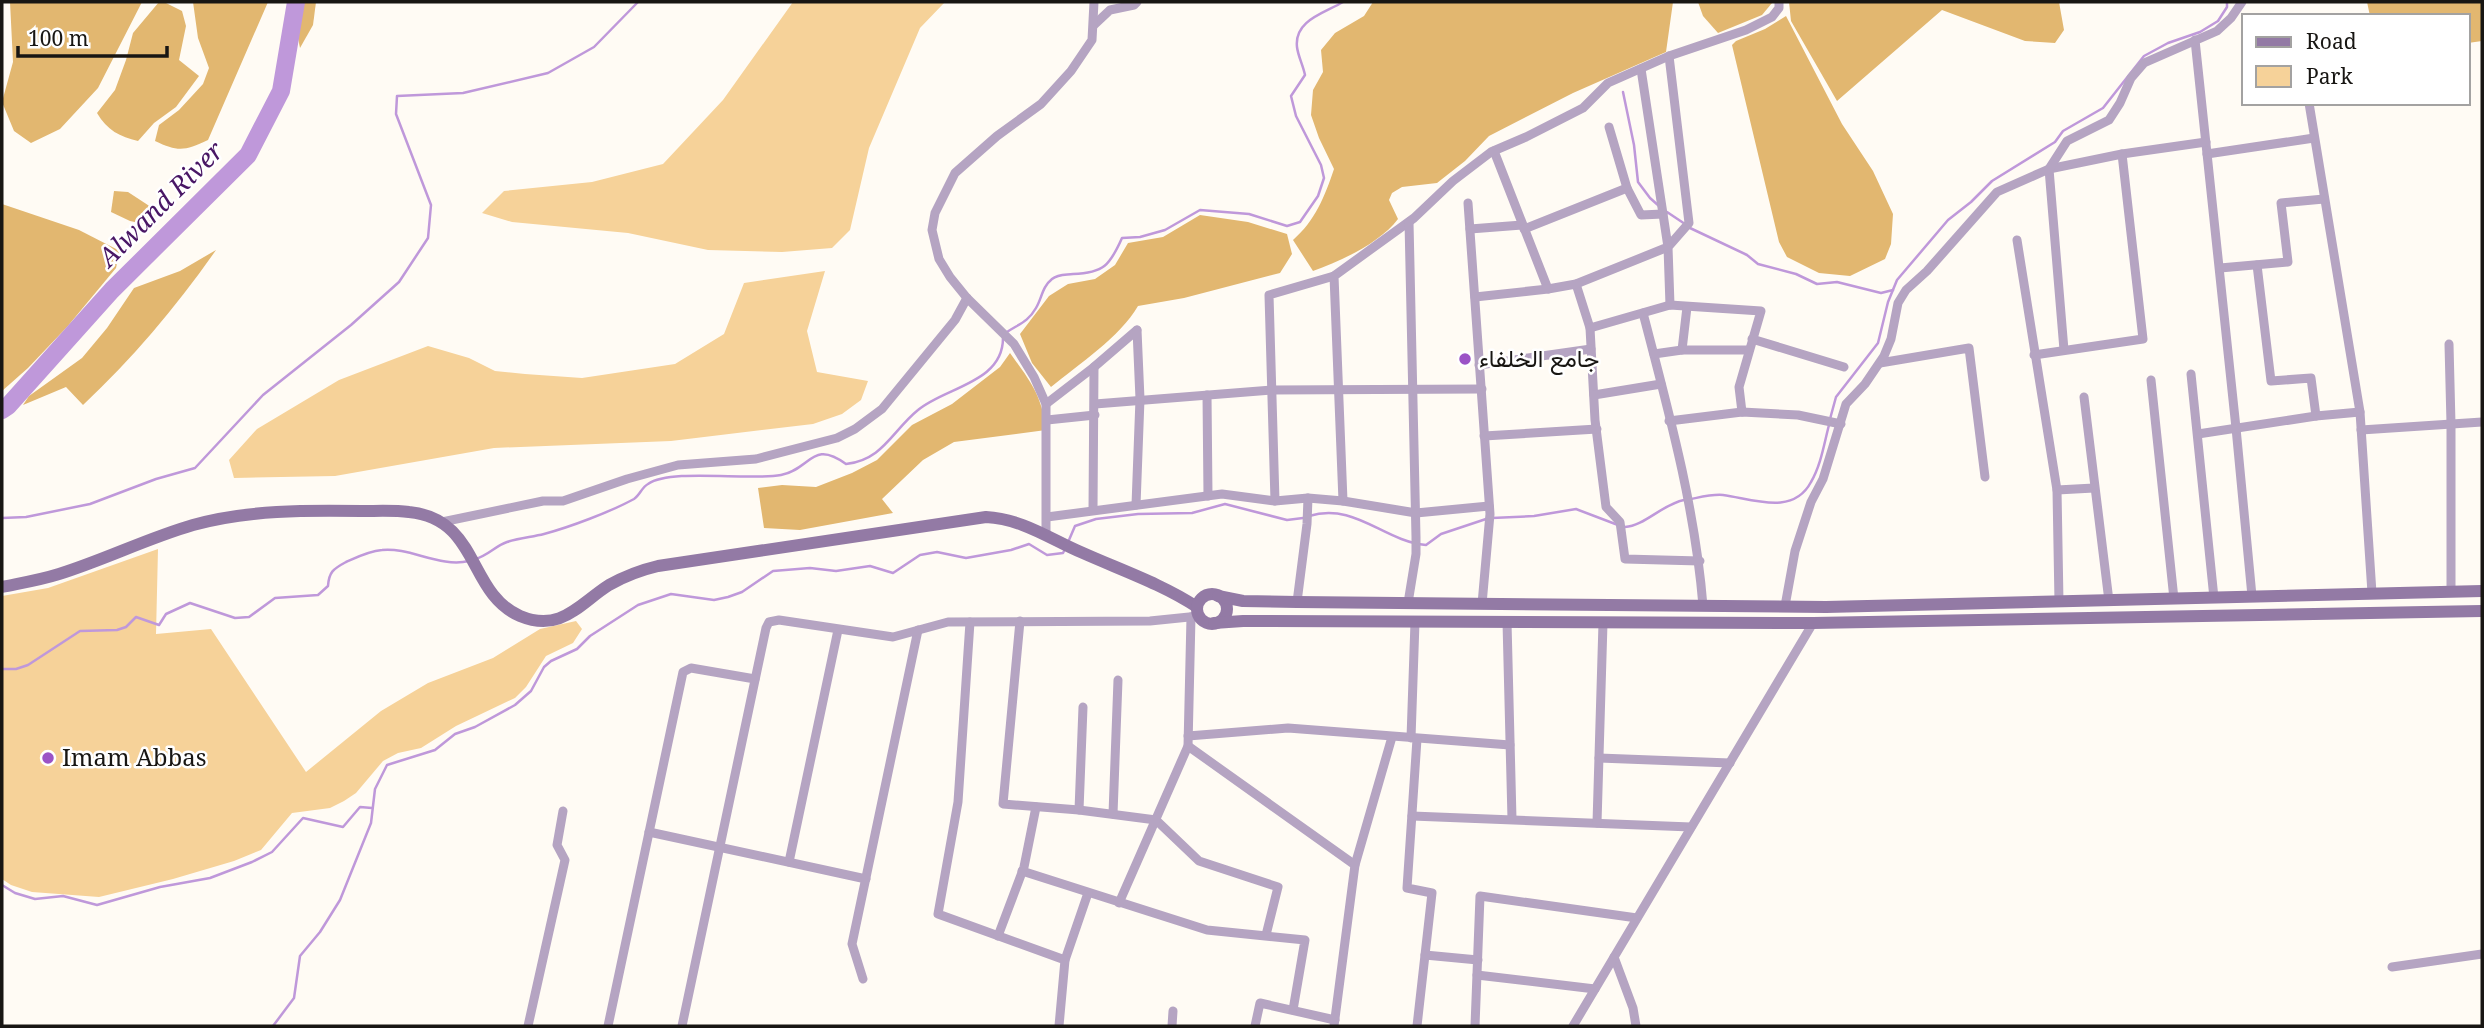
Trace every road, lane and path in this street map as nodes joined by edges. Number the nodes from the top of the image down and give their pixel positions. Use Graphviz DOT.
graph roads {
  1 [pos="1094,2"];
  2 [pos="1137,2"];
  3 [pos="1779,2"];
  4 [pos="2242,2"];
  5 [pos="1094,25"];
  6 [pos="2195,40"];
  7 [pos="1669,56"];
  8 [pos="1641,68"];
  9 [pos="2309,105"];
  10 [pos="1609,127"];
  11 [pos="2314,138"];
  12 [pos="2206,142"];
  13 [pos="1494,151"];
  14 [pos="2122,154"];
  15 [pos="2207,154"];
  16 [pos="2049,169"];
  17 [pos="1627,188"];
  18 [pos="2324,199"];
  19 [pos="1468,203"];
  20 [pos="1663,214"];
  21 [pos="1409,222"];
  22 [pos="1523,227"];
  23 [pos="1470,229"];
  24 [pos="2017,240"];
  25 [pos="1668,247"];
  26 [pos="2257,265"];
  27 [pos="2220,268"];
  28 [pos="1334,276"];
  29 [pos="1576,284"];
  30 [pos="1548,289"];
  31 [pos="1475,297"];
  32 [pos="967,298"];
  33 [pos="1670,305"];
  34 [pos="1687,307"];
  35 [pos="1643,313"];
  36 [pos="1590,328"];
  37 [pos="1752,339"];
  38 [pos="2449,344"];
  39 [pos="1591,349"];
  40 [pos="1682,350"];
  41 [pos="1749,350"];
  42 [pos="2064,350"];
  43 [pos="1654,354"];
  44 [pos="2034,355"];
  45 [pos="1880,363"];
  46 [pos="1479,365"];
  47 [pos="1094,367"];
  48 [pos="1844,367"];
  49 [pos="2191,374"];
  50 [pos="2151,380"];
  51 [pos="1661,384"];
  52 [pos="1413,389"];
  53 [pos="1482,389"];
  54 [pos="1272,390"];
  55 [pos="1340,390"];
  56 [pos="1207,395"];
  57 [pos="1594,395"];
  58 [pos="2084,397"];
  59 [pos="1140,399"];
  60 [pos="1046,404"];
  61 [pos="1095,404"];
  62 [pos="1742,412"];
  63 [pos="2360,412"];
  64 [pos="1095,415"];
  65 [pos="2316,416"];
  66 [pos="1047,420"];
  67 [pos="1669,421"];
  68 [pos="2482,422"];
  69 [pos="1839,424"];
  70 [pos="2451,424"];
  71 [pos="2236,428"];
  72 [pos="1597,429"];
  73 [pos="2361,430"];
  74 [pos="2198,434"];
  75 [pos="1484,436"];
  76 [pos="1985,477"];
  77 [pos="2094,488"];
  78 [pos="2057,491"];
  79 [pos="1208,496"];
  80 [pos="1308,498"];
  81 [pos="1275,501"];
  82 [pos="1343,501"];
  83 [pos="1136,505"];
  84 [pos="1093,510"];
  85 [pos="1490,510"];
  86 [pos="1416,513"];
  87 [pos="1046,517"];
  88 [pos="442,522"];
  89 [pos="1050,537"];
  90 [pos="1699,561"];
  91 [pos="2,587"];
  92 [pos="1166,589"];
  93 [pos="2451,591"];
  94 [pos="2482,591"];
  95 [pos="2372,593"];
  96 [pos="1213,595"];
  97 [pos="2252,596"];
  98 [pos="2214,597"];
  99 [pos="2174,599"];
  100 [pos="2103,601"];
  101 [pos="1297,602"];
  102 [pos="2063,602"];
  103 [pos="1408,603"];
  104 [pos="1482,604"];
  105 [pos="1651,605"];
  106 [pos="1674,605"];
  107 [pos="1703,606"];
  108 [pos="1785,606"];
  109 [pos="2482,611"];
  110 [pos="1196,613"];
  111 [pos="2067,619"];
  112 [pos="2096,620"];
  113 [pos="1020,621"];
  114 [pos="970,622"];
  115 [pos="1415,622"];
  116 [pos="1507,622"];
  117 [pos="1603,623"];
  118 [pos="1214,624"];
  119 [pos="1650,624"];
  120 [pos="1673,624"];
  121 [pos="1813,624"];
  122 [pos="838,630"];
  123 [pos="918,630"];
  124 [pos="755,679"];
  125 [pos="1118,680"];
  126 [pos="1083,707"];
  127 [pos="1392,737"];
  128 [pos="1414,739"];
  129 [pos="1188,741"];
  130 [pos="1510,745"];
  131 [pos="1599,758"];
  132 [pos="1730,763"];
  133 [pos="1036,807"];
  134 [pos="1079,810"];
  135 [pos="563,811"];
  136 [pos="1113,814"];
  137 [pos="1412,816"];
  138 [pos="1512,819"];
  139 [pos="1156,820"];
  140 [pos="1597,823"];
  141 [pos="1691,827"];
  142 [pos="649,832"];
  143 [pos="720,847"];
  144 [pos="789,862"];
  145 [pos="1356,865"];
  146 [pos="1022,871"];
  147 [pos="866,879"];
  148 [pos="1088,893"];
  149 [pos="1119,903"];
  150 [pos="1637,918"];
  151 [pos="1266,935"];
  152 [pos="998,936"];
  153 [pos="2482,954"];
  154 [pos="1425,955"];
  155 [pos="1614,957"];
  156 [pos="1065,960"];
  157 [pos="1478,960"];
  158 [pos="2392,967"];
  159 [pos="1477,975"];
  160 [pos="863,979"];
  161 [pos="1595,989"];
  162 [pos="1293,1010"];
  163 [pos="1173,1011"];
  164 [pos="1334,1023"];
  165 [pos="528,1026"];
  166 [pos="608,1026"];
  167 [pos="682,1026"];
  168 [pos="1059,1026"];
  169 [pos="1172,1026"];
  170 [pos="1255,1026"];
  171 [pos="1417,1026"];
  172 [pos="1475,1026"];
  173 [pos="1573,1026"];
  174 [pos="1636,1026"];
  1 -- 5 [label="street"];
  2 -- 5 [label="street"];
  3 -- 7 [label="street"];
  4 -- 6 [label="street"];
  5 -- 32 [label="street"];
  6 -- 12 [label="street"];
  6 -- 16 [label="street"];
  7 -- 8 [label="street"];
  7 -- 25 [label="street"];
  8 -- 13 [label="street"];
  8 -- 20 [label="street"];
  9 -- 11 [label="street"];
  10 -- 17 [label="street"];
  11 -- 15 [label="street"];
  11 -- 18 [label="street"];
  12 -- 14 [label="street"];
  12 -- 15 [label="street"];
  13 -- 21 [label="street"];
  13 -- 22 [label="street"];
  14 -- 16 [label="street"];
  14 -- 42 [label="street"];
  15 -- 27 [label="street"];
  16 -- 42 [label="street"];
  16 -- 45 [label="street"];
  17 -- 20 [label="street"];
  17 -- 22 [label="street"];
  18 -- 26 [label="street"];
  18 -- 63 [label="street"];
  19 -- 23 [label="street"];
  20 -- 25 [label="street"];
  21 -- 28 [label="street"];
  21 -- 52 [label="street"];
  22 -- 23 [label="street"];
  22 -- 30 [label="street"];
  23 -- 31 [label="street"];
  24 -- 44 [label="street"];
  25 -- 29 [label="street"];
  25 -- 33 [label="street"];
  26 -- 27 [label="street"];
  26 -- 65 [label="street"];
  27 -- 71 [label="street"];
  28 -- 54 [label="street"];
  28 -- 55 [label="street"];
  29 -- 30 [label="street"];
  29 -- 36 [label="street"];
  30 -- 31 [label="street"];
  31 -- 46 [label="street"];
  32 -- 60 [label="street"];
  32 -- 88 [label="street"];
  33 -- 34 [label="street"];
  33 -- 35 [label="street"];
  34 -- 37 [label="street"];
  34 -- 40 [label="street"];
  35 -- 36 [label="street"];
  35 -- 43 [label="street"];
  36 -- 39 [label="street"];
  37 -- 41 [label="street"];
  37 -- 48 [label="street"];
  38 -- 70 [label="street"];
  39 -- 46 [label="street"];
  39 -- 57 [label="street"];
  40 -- 41 [label="street"];
  40 -- 43 [label="street"];
  41 -- 62 [label="street"];
  42 -- 44 [label="street"];
  43 -- 51 [label="street"];
  44 -- 78 [label="street"];
  45 -- 69 [label="street"];
  45 -- 76 [label="street"];
  46 -- 53 [label="street"];
  47 -- 59 [label="street"];
  47 -- 60 [label="street"];
  47 -- 61 [label="street"];
  49 -- 74 [label="street"];
  50 -- 99 [label="street"];
  51 -- 57 [label="street"];
  51 -- 67 [label="street"];
  52 -- 53 [label="street"];
  52 -- 55 [label="street"];
  52 -- 86 [label="street"];
  53 -- 75 [label="street"];
  54 -- 55 [label="street"];
  54 -- 56 [label="street"];
  54 -- 81 [label="street"];
  55 -- 82 [label="street"];
  56 -- 59 [label="street"];
  56 -- 79 [label="street"];
  57 -- 72 [label="street"];
  58 -- 77 [label="street"];
  59 -- 61 [label="street"];
  59 -- 83 [label="street"];
  60 -- 66 [label="street"];
  61 -- 64 [label="street"];
  62 -- 67 [label="street"];
  62 -- 69 [label="street"];
  63 -- 65 [label="street"];
  63 -- 73 [label="street"];
  64 -- 66 [label="street"];
  64 -- 84 [label="street"];
  65 -- 71 [label="street"];
  66 -- 87 [label="street"];
  67 -- 90 [label="street"];
  68 -- 70 [label="street"];
  69 -- 108 [label="street"];
  70 -- 73 [label="street"];
  70 -- 93 [label="street"];
  71 -- 74 [label="street"];
  71 -- 97 [label="street"];
  72 -- 75 [label="street"];
  72 -- 90 [label="street"];
  73 -- 95 [label="street"];
  74 -- 98 [label="street"];
  75 -- 85 [label="street"];
  77 -- 78 [label="street"];
  77 -- 100 [label="street"];
  78 -- 102 [label="street"];
  79 -- 81 [label="street"];
  79 -- 83 [label="street"];
  80 -- 81 [label="street"];
  80 -- 82 [label="street"];
  80 -- 101 [label="street"];
  82 -- 86 [label="street"];
  83 -- 84 [label="street"];
  84 -- 87 [label="street"];
  85 -- 86 [label="street"];
  85 -- 104 [label="street"];
  86 -- 103 [label="street"];
  87 -- 89 [label="street"];
  88 -- 89 [label="main road"];
  88 -- 91 [label="main road"];
  89 -- 92 [label="main road"];
  90 -- 107 [label="street"];
  92 -- 96 [label="main road"];
  92 -- 110 [label="main road"];
  93 -- 94 [label="main road"];
  93 -- 95 [label="main road"];
  95 -- 97 [label="main road"];
  96 -- 101 [label="main road"];
  96 -- 110 [label="main road"];
  96 -- 118 [label="main road"];
  97 -- 98 [label="main road"];
  98 -- 99 [label="main road"];
  99 -- 100 [label="main road"];
  100 -- 102 [label="main road"];
  100 -- 112 [label="main road"];
  101 -- 103 [label="main road"];
  102 -- 108 [label="main road"];
  102 -- 111 [label="main road"];
  103 -- 104 [label="main road"];
  104 -- 105 [label="main road"];
  105 -- 106 [label="main road"];
  105 -- 119 [label="main road"];
  106 -- 107 [label="main road"];
  106 -- 120 [label="main road"];
  107 -- 108 [label="main road"];
  109 -- 112 [label="main road"];
  110 -- 113 [label="street"];
  110 -- 118 [label="main road"];
  110 -- 129 [label="street"];
  111 -- 112 [label="main road"];
  111 -- 121 [label="main road"];
  113 -- 114 [label="street"];
  113 -- 133 [label="street"];
  114 -- 123 [label="street"];
  114 -- 152 [label="street"];
  115 -- 116 [label="main road"];
  115 -- 118 [label="main road"];
  115 -- 128 [label="street"];
  116 -- 117 [label="main road"];
  116 -- 130 [label="street"];
  117 -- 119 [label="main road"];
  117 -- 131 [label="street"];
  119 -- 120 [label="main road"];
  120 -- 121 [label="main road"];
  121 -- 132 [label="street"];
  122 -- 123 [label="street"];
  122 -- 124 [label="street"];
  122 -- 144 [label="street"];
  123 -- 147 [label="street"];
  124 -- 142 [label="street"];
  124 -- 143 [label="street"];
  125 -- 136 [label="street"];
  126 -- 134 [label="street"];
  127 -- 128 [label="street"];
  127 -- 129 [label="street"];
  127 -- 145 [label="street"];
  128 -- 130 [label="street"];
  128 -- 137 [label="street"];
  129 -- 139 [label="street"];
  129 -- 145 [label="street"];
  130 -- 138 [label="street"];
  131 -- 132 [label="street"];
  131 -- 140 [label="street"];
  132 -- 141 [label="street"];
  133 -- 134 [label="street"];
  133 -- 146 [label="street"];
  134 -- 136 [label="street"];
  135 -- 165 [label="street"];
  136 -- 139 [label="street"];
  137 -- 138 [label="street"];
  137 -- 154 [label="street"];
  138 -- 140 [label="street"];
  139 -- 149 [label="street"];
  139 -- 151 [label="street"];
  140 -- 141 [label="street"];
  141 -- 150 [label="street"];
  142 -- 143 [label="street"];
  142 -- 166 [label="street"];
  143 -- 144 [label="street"];
  143 -- 167 [label="street"];
  144 -- 147 [label="street"];
  145 -- 164 [label="street"];
  146 -- 148 [label="street"];
  146 -- 152 [label="street"];
  147 -- 160 [label="street"];
  148 -- 149 [label="street"];
  148 -- 156 [label="street"];
  149 -- 151 [label="street"];
  150 -- 155 [label="street"];
  150 -- 157 [label="street"];
  151 -- 162 [label="street"];
  152 -- 156 [label="street"];
  153 -- 158 [label="street"];
  154 -- 157 [label="street"];
  154 -- 171 [label="street"];
  155 -- 161 [label="street"];
  155 -- 174 [label="street"];
  156 -- 168 [label="street"];
  157 -- 159 [label="street"];
  159 -- 161 [label="street"];
  159 -- 172 [label="street"];
  161 -- 173 [label="street"];
  162 -- 164 [label="street"];
  162 -- 170 [label="street"];
  163 -- 169 [label="street"];
}
